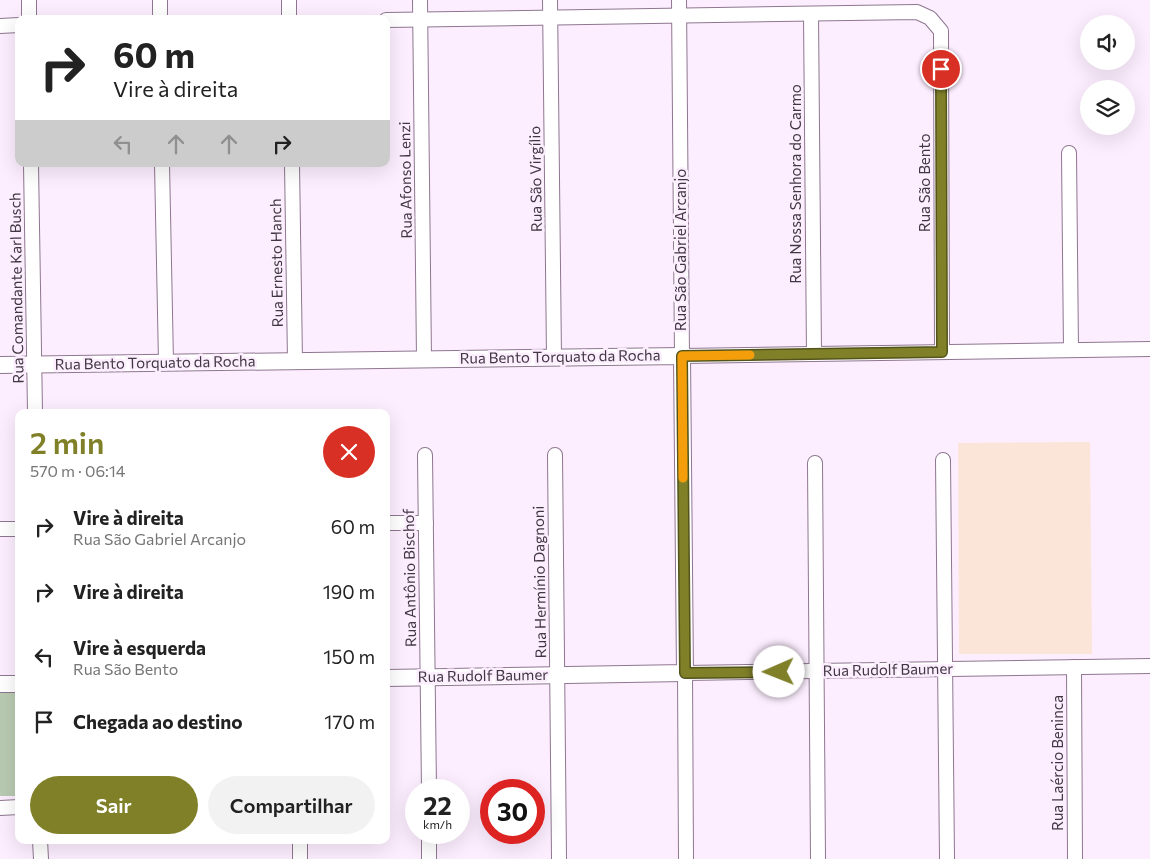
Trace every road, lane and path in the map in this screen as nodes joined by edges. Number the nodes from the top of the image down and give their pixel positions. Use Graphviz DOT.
graph roads {
  1 [pos="29,0"];
  2 [pos="160,0"];
  3 [pos="289,0"];
  4 [pos="420,0"];
  5 [pos="550,0"];
  6 [pos="679,0"];
  7 [pos="811,14"];
  8 [pos="29,15"];
  9 [pos="160,15"];
  10 [pos="289,15"];
  11 [pos="679,16"];
  12 [pos="550,17"];
  13 [pos="420,19"];
  14 [pos="390,20"];
  15 [pos="15,25"];
  16 [pos="0,26"];
  17 [pos="1069,153"];
  18 [pos="31,167"];
  19 [pos="162,167"];
  20 [pos="292,167"];
  21 [pos="1150,349"];
  22 [pos="1071,350"];
  23 [pos="942,352"];
  24 [pos="814,354"];
  25 [pos="682,356"];
  26 [pos="554,357"];
  27 [pos="424,359"];
  28 [pos="295,361"];
  29 [pos="166,362"];
  30 [pos="34,364"];
  31 [pos="0,365"];
  32 [pos="34,409"];
  33 [pos="425,455"];
  34 [pos="555,455"];
  35 [pos="943,460"];
  36 [pos="815,463"];
  37 [pos="390,523"];
  38 [pos="426,523"];
  39 [pos="0,529"];
  40 [pos="15,529"];
  41 [pos="1150,666"];
  42 [pos="1074,667"];
  43 [pos="945,669"];
  44 [pos="816,671"];
  45 [pos="685,673"];
  46 [pos="557,675"];
  47 [pos="427,677"];
  48 [pos="390,678"];
  49 [pos="0,684"];
  50 [pos="15,684"];
  51 [pos="429,779"];
  52 [pos="0,808"];
  53 [pos="15,808"];
  54 [pos="40,844"];
  55 [pos="300,844"];
  56 [pos="429,844"];
  57 [pos="40,859"];
  58 [pos="300,859"];
  59 [pos="429,859"];
  60 [pos="559,859"];
  61 [pos="686,859"];
  62 [pos="818,859"];
  63 [pos="947,859"];
  64 [pos="1075,859"];
  1 -- 8 [label="street"];
  2 -- 9 [label="street"];
  3 -- 10 [label="street"];
  4 -- 13 [label="street, Rua Afonso Lenzi"];
  5 -- 12 [label="street, Rua São Virgílio"];
  6 -- 11 [label="street, Rua São Gabriel Arcanjo"];
  7 -- 11 [label="street"];
  7 -- 23 [label="street, Rua São Bento"];
  7 -- 24 [label="street, Rua Nossa Senhora do Carmo"];
  11 -- 12 [label="street"];
  11 -- 25 [label="street, Rua São Gabriel Arcanjo"];
  12 -- 13 [label="street"];
  12 -- 26 [label="street, Rua São Virgílio"];
  13 -- 14 [label="street"];
  13 -- 27 [label="street, Rua Afonso Lenzi"];
  15 -- 16 [label="street"];
  17 -- 22 [label="street"];
  18 -- 30 [label="street, Rua Comandante Karl Busch"];
  19 -- 29 [label="street"];
  20 -- 28 [label="street, Rua Ernesto Hanch"];
  21 -- 22 [label="street, Rua Bento Torquato da Rocha"];
  22 -- 23 [label="street, Rua Bento Torquato da Rocha"];
  23 -- 24 [label="street, Rua Bento Torquato da Rocha"];
  24 -- 25 [label="street, Rua Bento Torquato da Rocha"];
  25 -- 26 [label="street, Rua Bento Torquato da Rocha"];
  25 -- 45 [label="street, Rua São Gabriel Arcanjo"];
  26 -- 27 [label="street, Rua Bento Torquato da Rocha"];
  27 -- 28 [label="street, Rua Bento Torquato da Rocha"];
  28 -- 29 [label="street, Rua Bento Torquato da Rocha"];
  29 -- 30 [label="street, Rua Bento Torquato da Rocha"];
  30 -- 31 [label="street, Rua Bento Torquato da Rocha"];
  30 -- 32 [label="street, Rua Comandante Karl Busch"];
  33 -- 38 [label="street, Rua Antônio Bischof"];
  34 -- 46 [label="street, Rua Hermínio Dagnoni"];
  35 -- 43 [label="street"];
  36 -- 44 [label="street"];
  37 -- 38 [label="street"];
  38 -- 47 [label="street, Rua Antônio Bischof"];
  39 -- 40 [label="street"];
  41 -- 42 [label="street, Rua Rudolf Baumer"];
  42 -- 43 [label="street, Rua Rudolf Baumer"];
  42 -- 64 [label="street, Rua Laércio Beninca"];
  43 -- 44 [label="street, Rua Rudolf Baumer"];
  43 -- 63 [label="street"];
  44 -- 45 [label="street, Rua Rudolf Baumer"];
  44 -- 62 [label="street"];
  45 -- 46 [label="street, Rua Rudolf Baumer"];
  45 -- 61 [label="street, Rua São Gabriel Arcanjo"];
  46 -- 47 [label="street, Rua Rudolf Baumer"];
  46 -- 60 [label="street, Rua Hermínio Dagnoni"];
  47 -- 48 [label="street, Rua Rudolf Baumer"];
  47 -- 51 [label="street, Rua Antônio Bischof"];
  49 -- 50 [label="street"];
  52 -- 53 [label="street"];
  54 -- 57 [label="street"];
  55 -- 58 [label="street"];
  56 -- 59 [label="street"];
}
